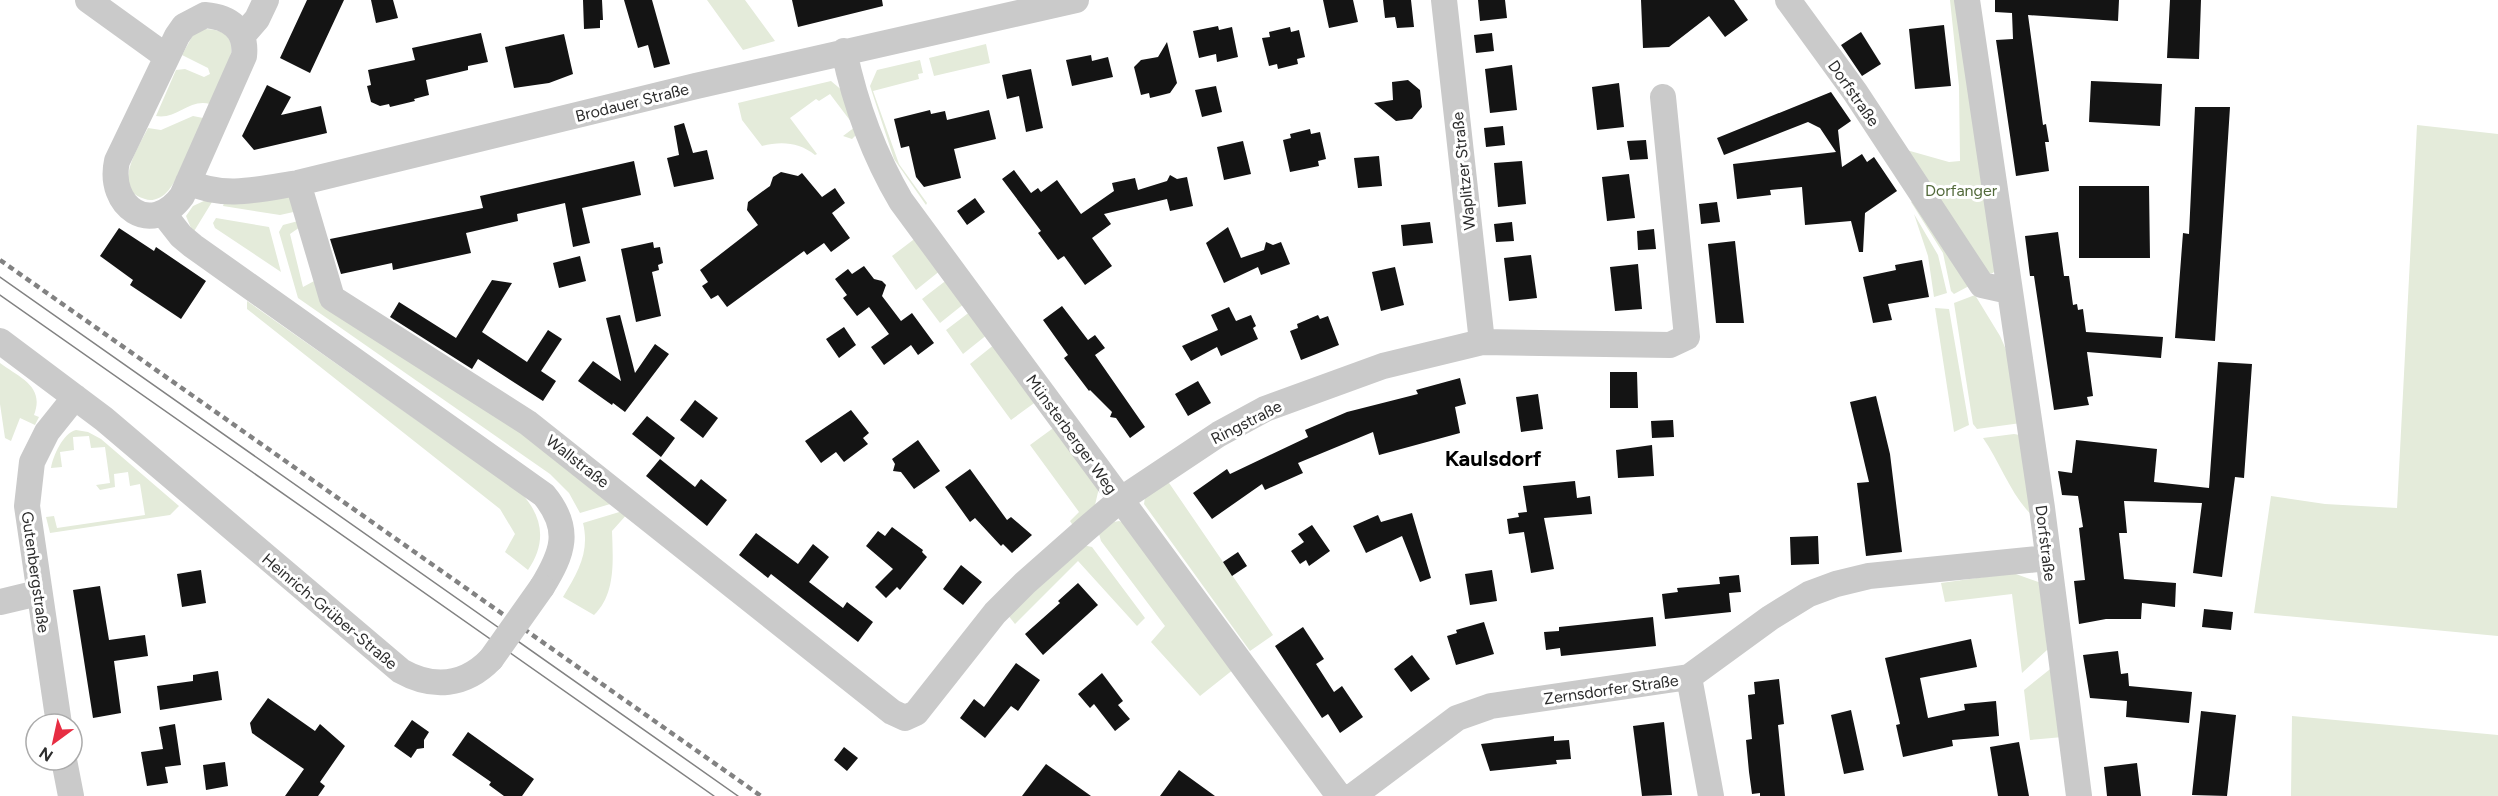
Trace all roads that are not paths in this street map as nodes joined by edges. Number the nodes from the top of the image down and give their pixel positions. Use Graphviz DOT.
graph roads {
  1 [pos="88,0"];
  2 [pos="266,0"];
  3 [pos="1076,0"];
  4 [pos="1444,0"];
  5 [pos="1788,0"];
  6 [pos="1967,0"];
  7 [pos="218,8"];
  8 [pos="243,35"];
  9 [pos="844,51"];
  10 [pos="167,57"];
  11 [pos="1663,97"];
  12 [pos="188,182"];
  13 [pos="298,183"];
  14 [pos="163,213"];
  15 [pos="2009,291"];
  16 [pos="0,341"];
  17 [pos="1482,342"];
  18 [pos="75,397"];
  19 [pos="1120,500"];
  20 [pos="2048,558"];
  21 [pos="38,592"];
  22 [pos="0,602"];
  23 [pos="1689,677"];
  24 [pos="57,712"];
  25 [pos="905,718"];
  26 [pos="66,772"];
  27 [pos="71,796"];
  28 [pos="1339,796"];
  29 [pos="1353,796"];
  30 [pos="1711,796"];
  31 [pos="2079,796"];
  1 -- 10 [label="street"];
  2 -- 8 [label="street"];
  3 -- 9 [label="street, Brodauer Straße"];
  4 -- 17 [label="street, Waplitzer Straße"];
  5 -- 15 [label="street, Dorfstraße"];
  6 -- 15 [label="street, Dorfstraße"];
  7 -- 8 [label="street"];
  7 -- 10 [label="street"];
  8 -- 12 [label="street"];
  9 -- 13 [label="street, Brodauer Straße"];
  9 -- 19 [label="street, Münsterberger Weg"];
  10 -- 14 [label="street"];
  11 -- 17 [label="street, Ringstraße"];
  12 -- 13 [label="street, Brodauer Straße"];
  12 -- 14 [label="street"];
  13 -- 25 [label="street, Wallstraße"];
  14 -- 18 [label="street, Heinrich-Grüber-Straße, bridge"];
  15 -- 20 [label="street, Dorfstraße"];
  16 -- 18 [label="street, Heinrich-Grüber-Straße"];
  17 -- 19 [label="street, Ringstraße"];
  18 -- 21 [label="street, Gutenbergstraße"];
  19 -- 25 [label="street, Ringstraße"];
  19 -- 28 [label="street, Münsterberger Weg"];
  20 -- 23 [label="street, Zernsdorfer Straße"];
  20 -- 31 [label="street, Dorfstraße"];
  21 -- 22 [label="street"];
  21 -- 24 [label="street, Gutenbergstraße"];
  23 -- 29 [label="street, Zernsdorfer Straße"];
  23 -- 30 [label="street"];
  26 -- 27 [label="street"];
}
